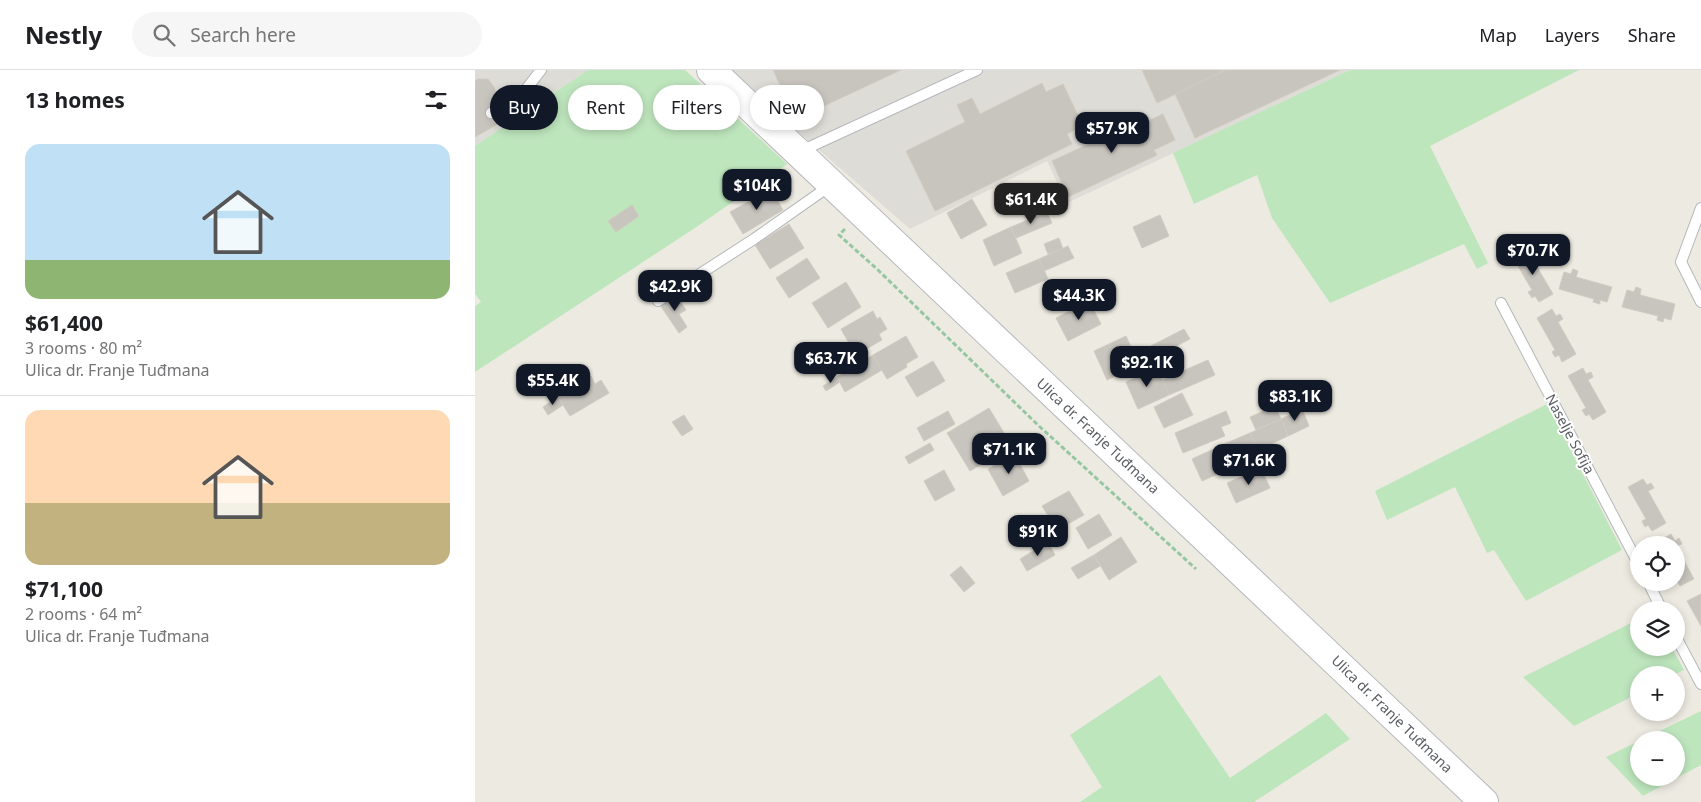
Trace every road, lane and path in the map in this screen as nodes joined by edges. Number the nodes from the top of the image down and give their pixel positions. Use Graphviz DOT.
graph roads {
  1 [pos="541,70"];
  2 [pos="711,70"];
  3 [pos="977,70"];
  4 [pos="529,85"];
  5 [pos="798,152"];
  6 [pos="832,185"];
  7 [pos="1701,208"];
  8 [pos="861,212"];
  9 [pos="658,301"];
  10 [pos="1501,302"];
  11 [pos="1701,302"];
  12 [pos="1630,548"];
  13 [pos="1197,569"];
  14 [pos="1685,654"];
  15 [pos="1701,684"];
  16 [pos="1484,802"];
  1 -- 4 [label="lane"];
  2 -- 5 [label="main road, Ulica dr. Franje Tuđmana"];
  3 -- 5 [label="lane"];
  5 -- 6 [label="main road, Ulica dr. Franje Tuđmana"];
  6 -- 8 [label="main road, Ulica dr. Franje Tuđmana"];
  6 -- 9 [label="lane"];
  7 -- 11 [label="lane"];
  8 -- 13 [label="path"];
  8 -- 16 [label="main road, Ulica dr. Franje Tuđmana"];
  10 -- 12 [label="lane, Naselje Sofija"];
  14 -- 15 [label="lane"];
}
